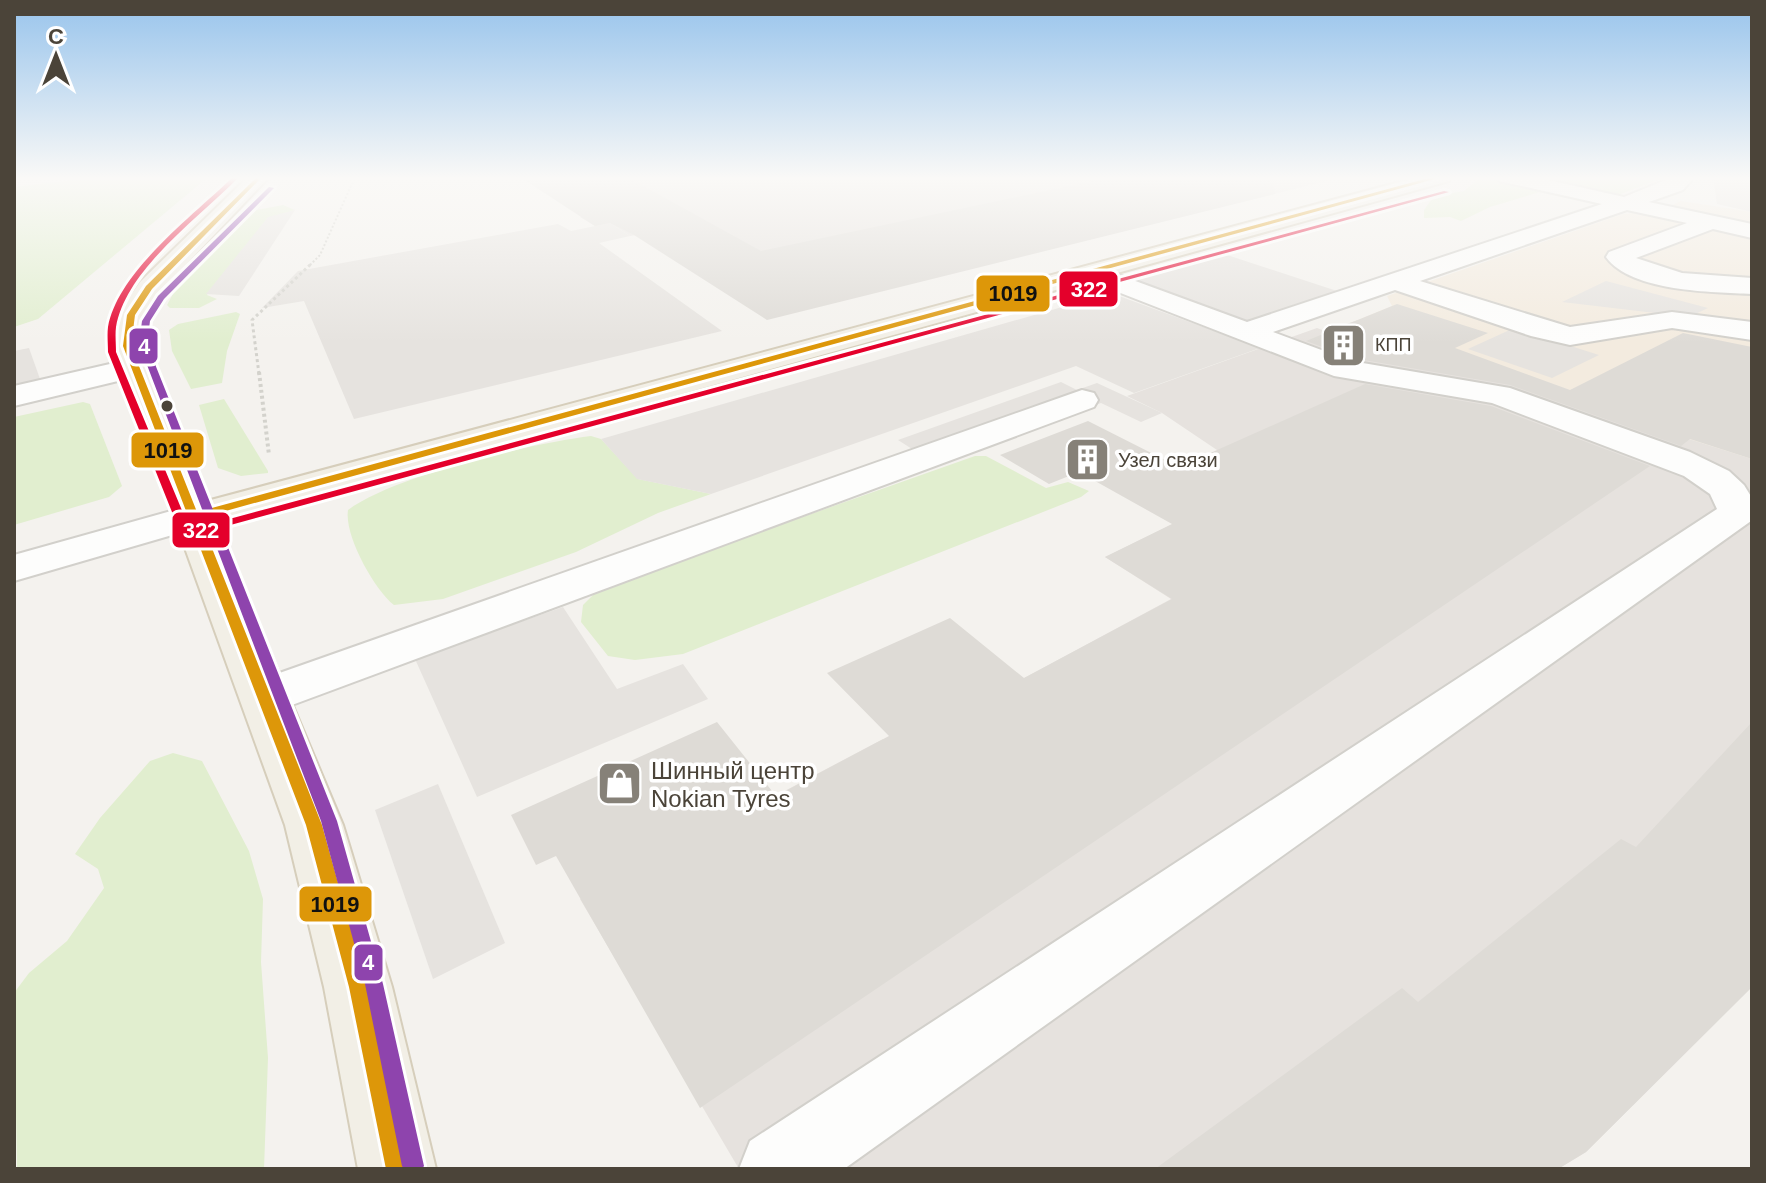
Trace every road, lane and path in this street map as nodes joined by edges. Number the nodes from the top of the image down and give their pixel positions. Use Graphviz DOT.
graph roads {
  1 [pos="206,232"];
  2 [pos="330,232"];
  3 [pos="1240,232"];
  4 [pos="1536,232"];
  5 [pos="1686,232"];
  6 [pos="1725,232"];
  7 [pos="1752,245"];
  8 [pos="1091,273"];
  9 [pos="1394,281"];
  10 [pos="1752,286"];
  11 [pos="1752,331"];
  12 [pos="1245,332"];
  13 [pos="136,367"];
  14 [pos="14,396"];
  15 [pos="1082,400"];
  16 [pos="274,496"];
  17 [pos="196,516"];
  18 [pos="14,568"];
  19 [pos="266,696"];
  20 [pos="397,1169"];
  21 [pos="778,1169"];
  1 -- 13 [label="main road"];
  2 -- 16 [label="path"];
  3 -- 8 [label="main road"];
  4 -- 9 [label="lane"];
  5 -- 10 [label="lane"];
  6 -- 7 [label="lane"];
  8 -- 12 [label="lane"];
  8 -- 16 [label="main road"];
  9 -- 11 [label="lane"];
  9 -- 12 [label="lane"];
  12 -- 21 [label="lane"];
  13 -- 14 [label="lane"];
  13 -- 17 [label="main road"];
  15 -- 19 [label="lane"];
  16 -- 17 [label="main road"];
  17 -- 18 [label="lane"];
  17 -- 19 [label="main road"];
  19 -- 20 [label="main road"];
}
